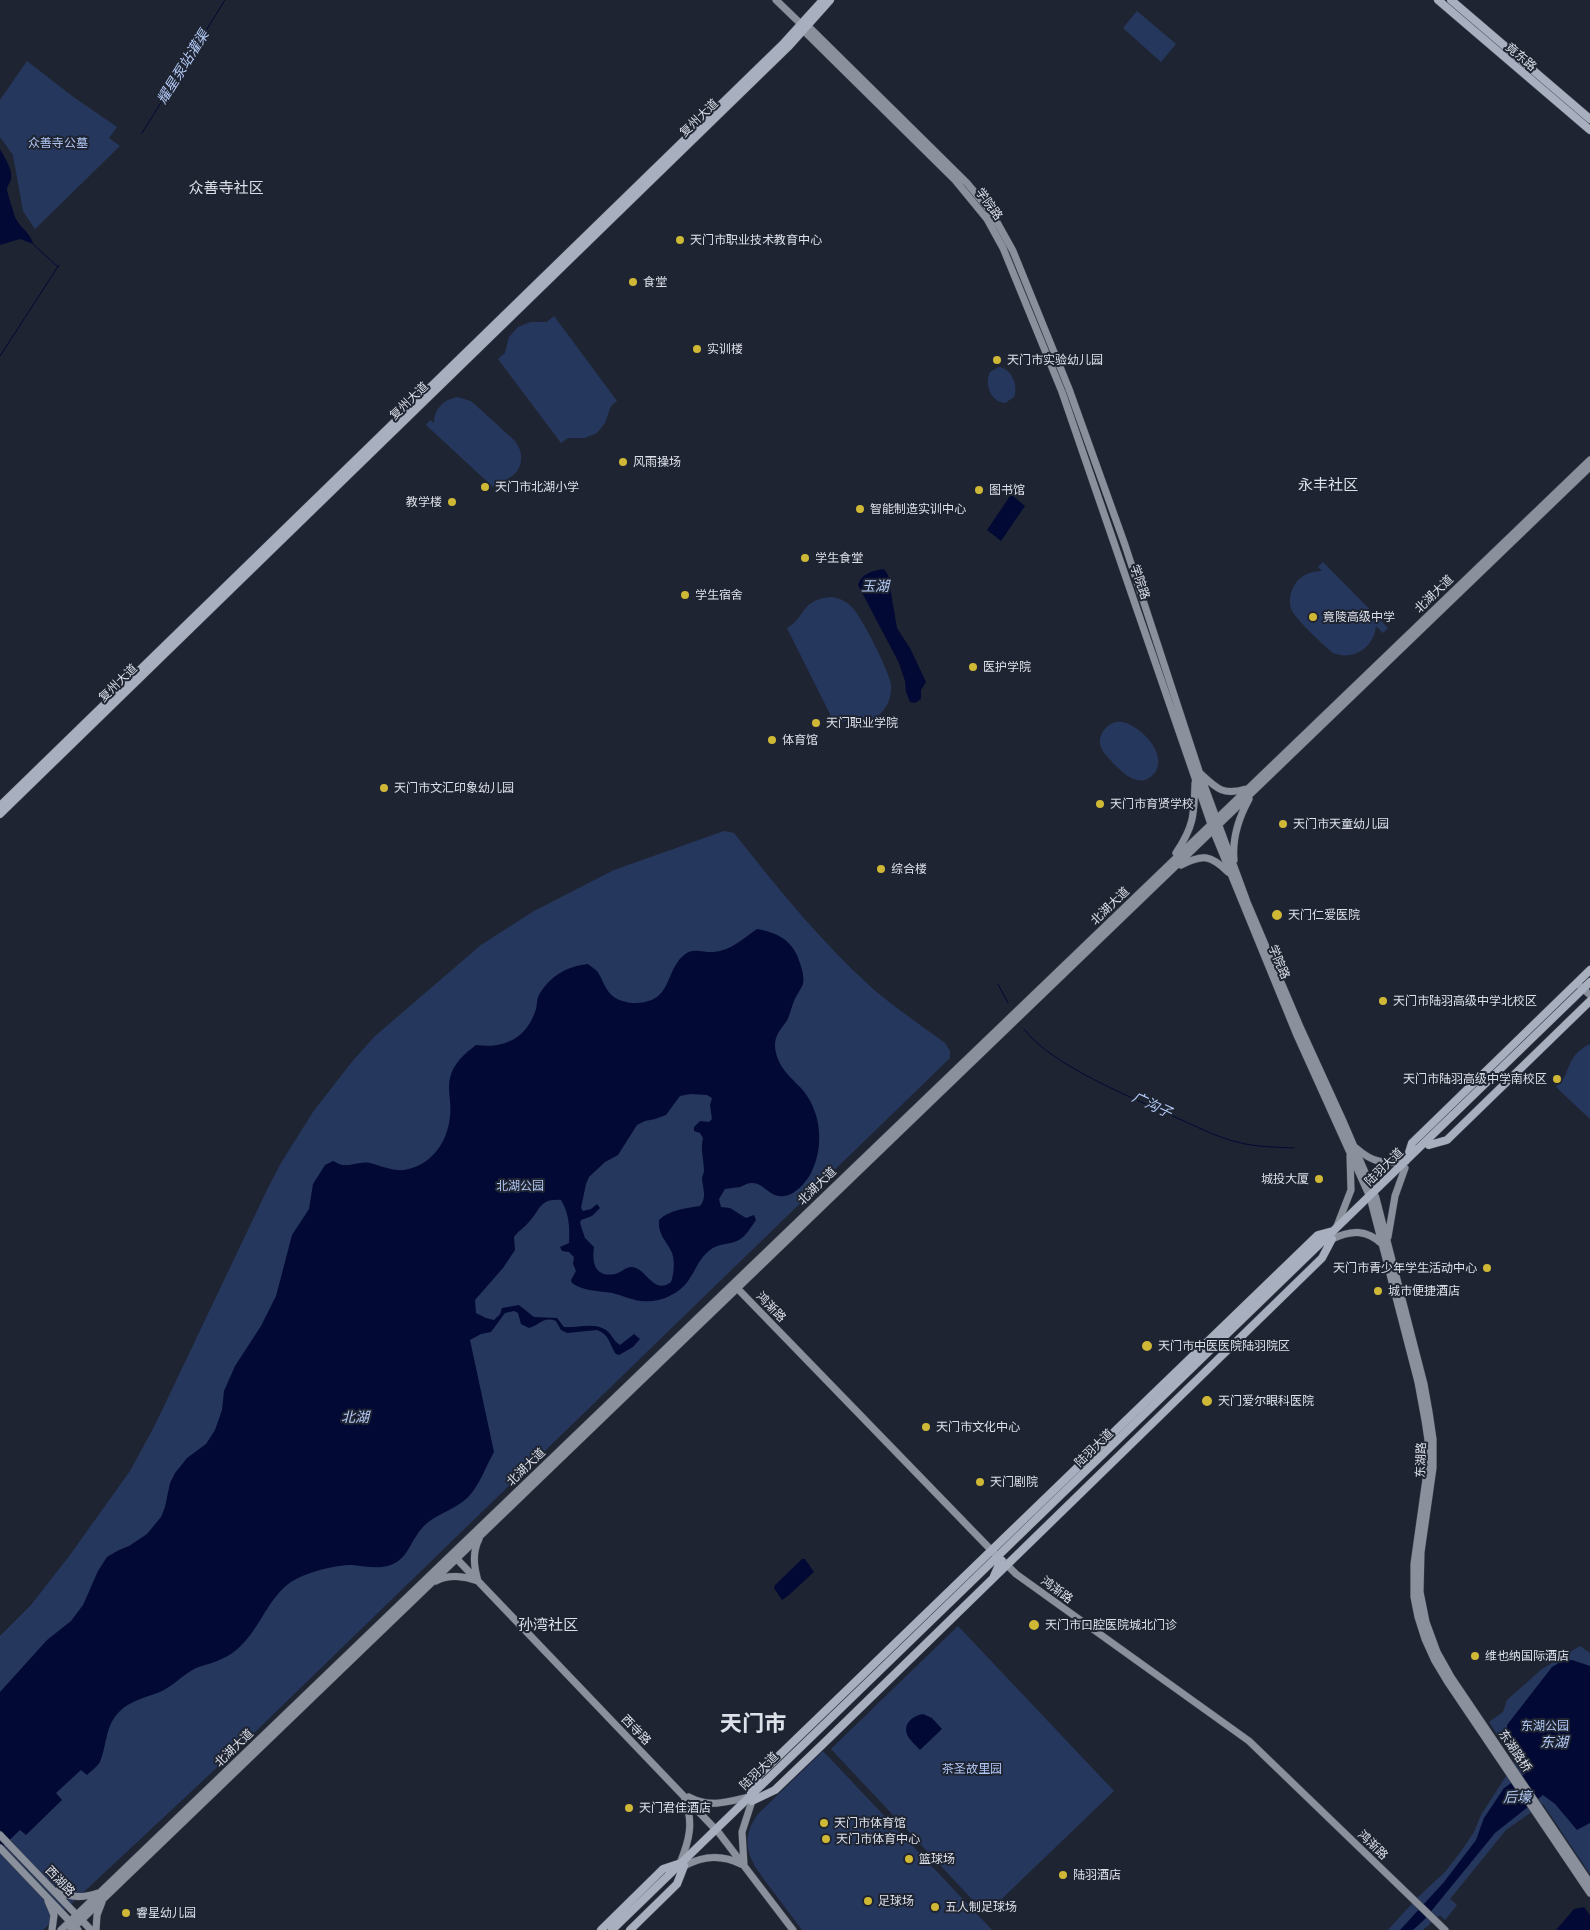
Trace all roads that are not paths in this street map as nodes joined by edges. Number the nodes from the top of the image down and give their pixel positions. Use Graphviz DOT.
graph roads {
  1 [pos="776,0"];
  2 [pos="823,0"];
  3 [pos="830,0"];
  4 [pos="1438,0"];
  5 [pos="1451,0"];
  6 [pos="804,27"];
  7 [pos="1590,119"];
  8 [pos="1590,130"];
  9 [pos="1590,460"];
  10 [pos="1590,467"];
  11 [pos="1198,776"];
  12 [pos="1251,790"];
  13 [pos="0,806"];
  14 [pos="0,814"];
  15 [pos="1215,824"];
  16 [pos="1170,867"];
  17 [pos="1233,872"];
  18 [pos="1590,970"];
  19 [pos="1590,982"];
  20 [pos="1585,989"];
  21 [pos="1590,1001"];
  22 [pos="1429,1145"];
  23 [pos="1352,1148"];
  24 [pos="1406,1165"];
  25 [pos="1373,1197"];
  26 [pos="1335,1230"];
  27 [pos="1332,1239"];
  28 [pos="1385,1243"];
  29 [pos="735,1286"];
  30 [pos="482,1535"];
  31 [pos="997,1556"];
  32 [pos="454,1557"];
  33 [pos="1007,1566"];
  34 [pos="992,1580"];
  35 [pos="478,1581"];
  36 [pos="431,1584"];
  37 [pos="881,1688"];
  38 [pos="864,1692"];
  39 [pos="833,1703"];
  40 [pos="1477,1721"];
  41 [pos="820,1728"];
  42 [pos="683,1794"];
  43 [pos="750,1799"];
  44 [pos="717,1831"];
  45 [pos="0,1835"];
  46 [pos="1562,1847"];
  47 [pos="0,1848"];
  48 [pos="682,1865"];
  49 [pos="744,1865"];
  50 [pos="1590,1882"];
  51 [pos="51,1887"];
  52 [pos="1590,1893"];
  53 [pos="44,1894"];
  54 [pos="102,1895"];
  55 [pos="79,1917"];
  56 [pos="73,1927"];
  57 [pos="52,1930"];
  58 [pos="62,1930"];
  59 [pos="91,1930"];
  60 [pos="96,1930"];
  61 [pos="601,1930"];
  62 [pos="612,1930"];
  63 [pos="619,1930"];
  64 [pos="630,1930"];
  65 [pos="792,1930"];
  66 [pos="1445,1930"];
  1 -- 6 [label="main road, 学院路"];
  2 -- 6 [label="main road, 复州大道"];
  3 -- 6 [label="main road, 复州大道"];
  4 -- 8 [label="main road, 竟东路"];
  5 -- 7 [label="main road, 竟东路"];
  6 -- 11 [label="main road, 学院路"];
  6 -- 13 [label="main road, 复州大道"];
  6 -- 14 [label="main road, 复州大道"];
  9 -- 12 [label="main road, 北湖大道"];
  10 -- 12 [label="main road, 北湖大道"];
  11 -- 12 [label="main road"];
  11 -- 15 [label="main road, 学院路"];
  11 -- 16 [label="main road"];
  12 -- 15 [label="main road, 北湖大道"];
  12 -- 17 [label="main road"];
  15 -- 16 [label="main road, 北湖大道"];
  15 -- 17 [label="main road, 学院路"];
  16 -- 17 [label="main road"];
  16 -- 29 [label="main road, 北湖大道"];
  17 -- 23 [label="main road, 学院路"];
  18 -- 20 [label="main road"];
  19 -- 20 [label="main road, 陆羽大道"];
  20 -- 22 [label="main road, 陆羽大道"];
  20 -- 24 [label="main road"];
  21 -- 22 [label="main road"];
  22 -- 24 [label="main road, 陆羽大道"];
  23 -- 24 [label="main road"];
  23 -- 25 [label="main road, 学院路"];
  23 -- 26 [label="main road"];
  24 -- 25 [label="main road, 陆羽大道"];
  24 -- 28 [label="main road"];
  25 -- 26 [label="main road, 陆羽大道"];
  25 -- 27 [label="main road, 陆羽大道"];
  25 -- 28 [label="main road, 东湖路"];
  26 -- 31 [label="main road, 陆羽大道"];
  27 -- 28 [label="main road"];
  27 -- 31 [label="main road, 陆羽大道"];
  27 -- 33 [label="main road"];
  28 -- 40 [label="main road, 东湖路"];
  29 -- 30 [label="main road, 北湖大道"];
  29 -- 31 [label="main road, 鸿渐路"];
  29 -- 32 [label="main road, 北湖大道"];
  30 -- 32 [label="main road, 北湖大道"];
  30 -- 35 [label="main road"];
  31 -- 33 [label="main road, 鸿渐路"];
  31 -- 34 [label="main road"];
  31 -- 38 [label="main road, 陆羽大道"];
  31 -- 39 [label="main road"];
  31 -- 41 [label="main road, 陆羽大道"];
  32 -- 35 [label="main road, 西寺路"];
  32 -- 36 [label="main road, 北湖大道"];
  32 -- 54 [label="main road, 北湖大道"];
  33 -- 34 [label="main road"];
  33 -- 66 [label="main road, 鸿渐路"];
  34 -- 37 [label="main road"];
  35 -- 36 [label="main road"];
  35 -- 42 [label="main road, 西寺路"];
  36 -- 54 [label="main road, 北湖大道"];
  37 -- 38 [label="main road"];
  37 -- 43 [label="main road"];
  38 -- 43 [label="main road, 陆羽大道"];
  39 -- 41 [label="main road"];
  39 -- 43 [label="main road"];
  40 -- 46 [label="main road, 东湖路桥"];
  41 -- 43 [label="main road, 陆羽大道"];
  42 -- 43 [label="main road"];
  42 -- 44 [label="main road, 西寺路"];
  42 -- 48 [label="main road"];
  43 -- 44 [label="main road, 陆羽大道"];
  43 -- 49 [label="main road"];
  44 -- 48 [label="main road, 陆羽大道"];
  44 -- 49 [label="main road, 西寺路"];
  45 -- 51 [label="main road, 西湖路"];
  46 -- 50 [label="main road"];
  46 -- 52 [label="main road"];
  47 -- 53 [label="main road, 西湖路"];
  48 -- 49 [label="main road"];
  48 -- 61 [label="main road"];
  48 -- 62 [label="main road, 陆羽大道"];
  48 -- 63 [label="main road, 陆羽大道"];
  48 -- 64 [label="main road"];
  49 -- 65 [label="main road, 西寺路"];
  51 -- 54 [label="main road"];
  51 -- 55 [label="main road, 西湖路"];
  53 -- 56 [label="main road, 西湖路"];
  53 -- 57 [label="main road"];
  54 -- 55 [label="main road, 北湖大道"];
  54 -- 60 [label="main road"];
  55 -- 56 [label="main road, 北湖大道"];
  55 -- 59 [label="main road, 西湖路"];
  56 -- 58 [label="main road, 北湖大道"];
}
